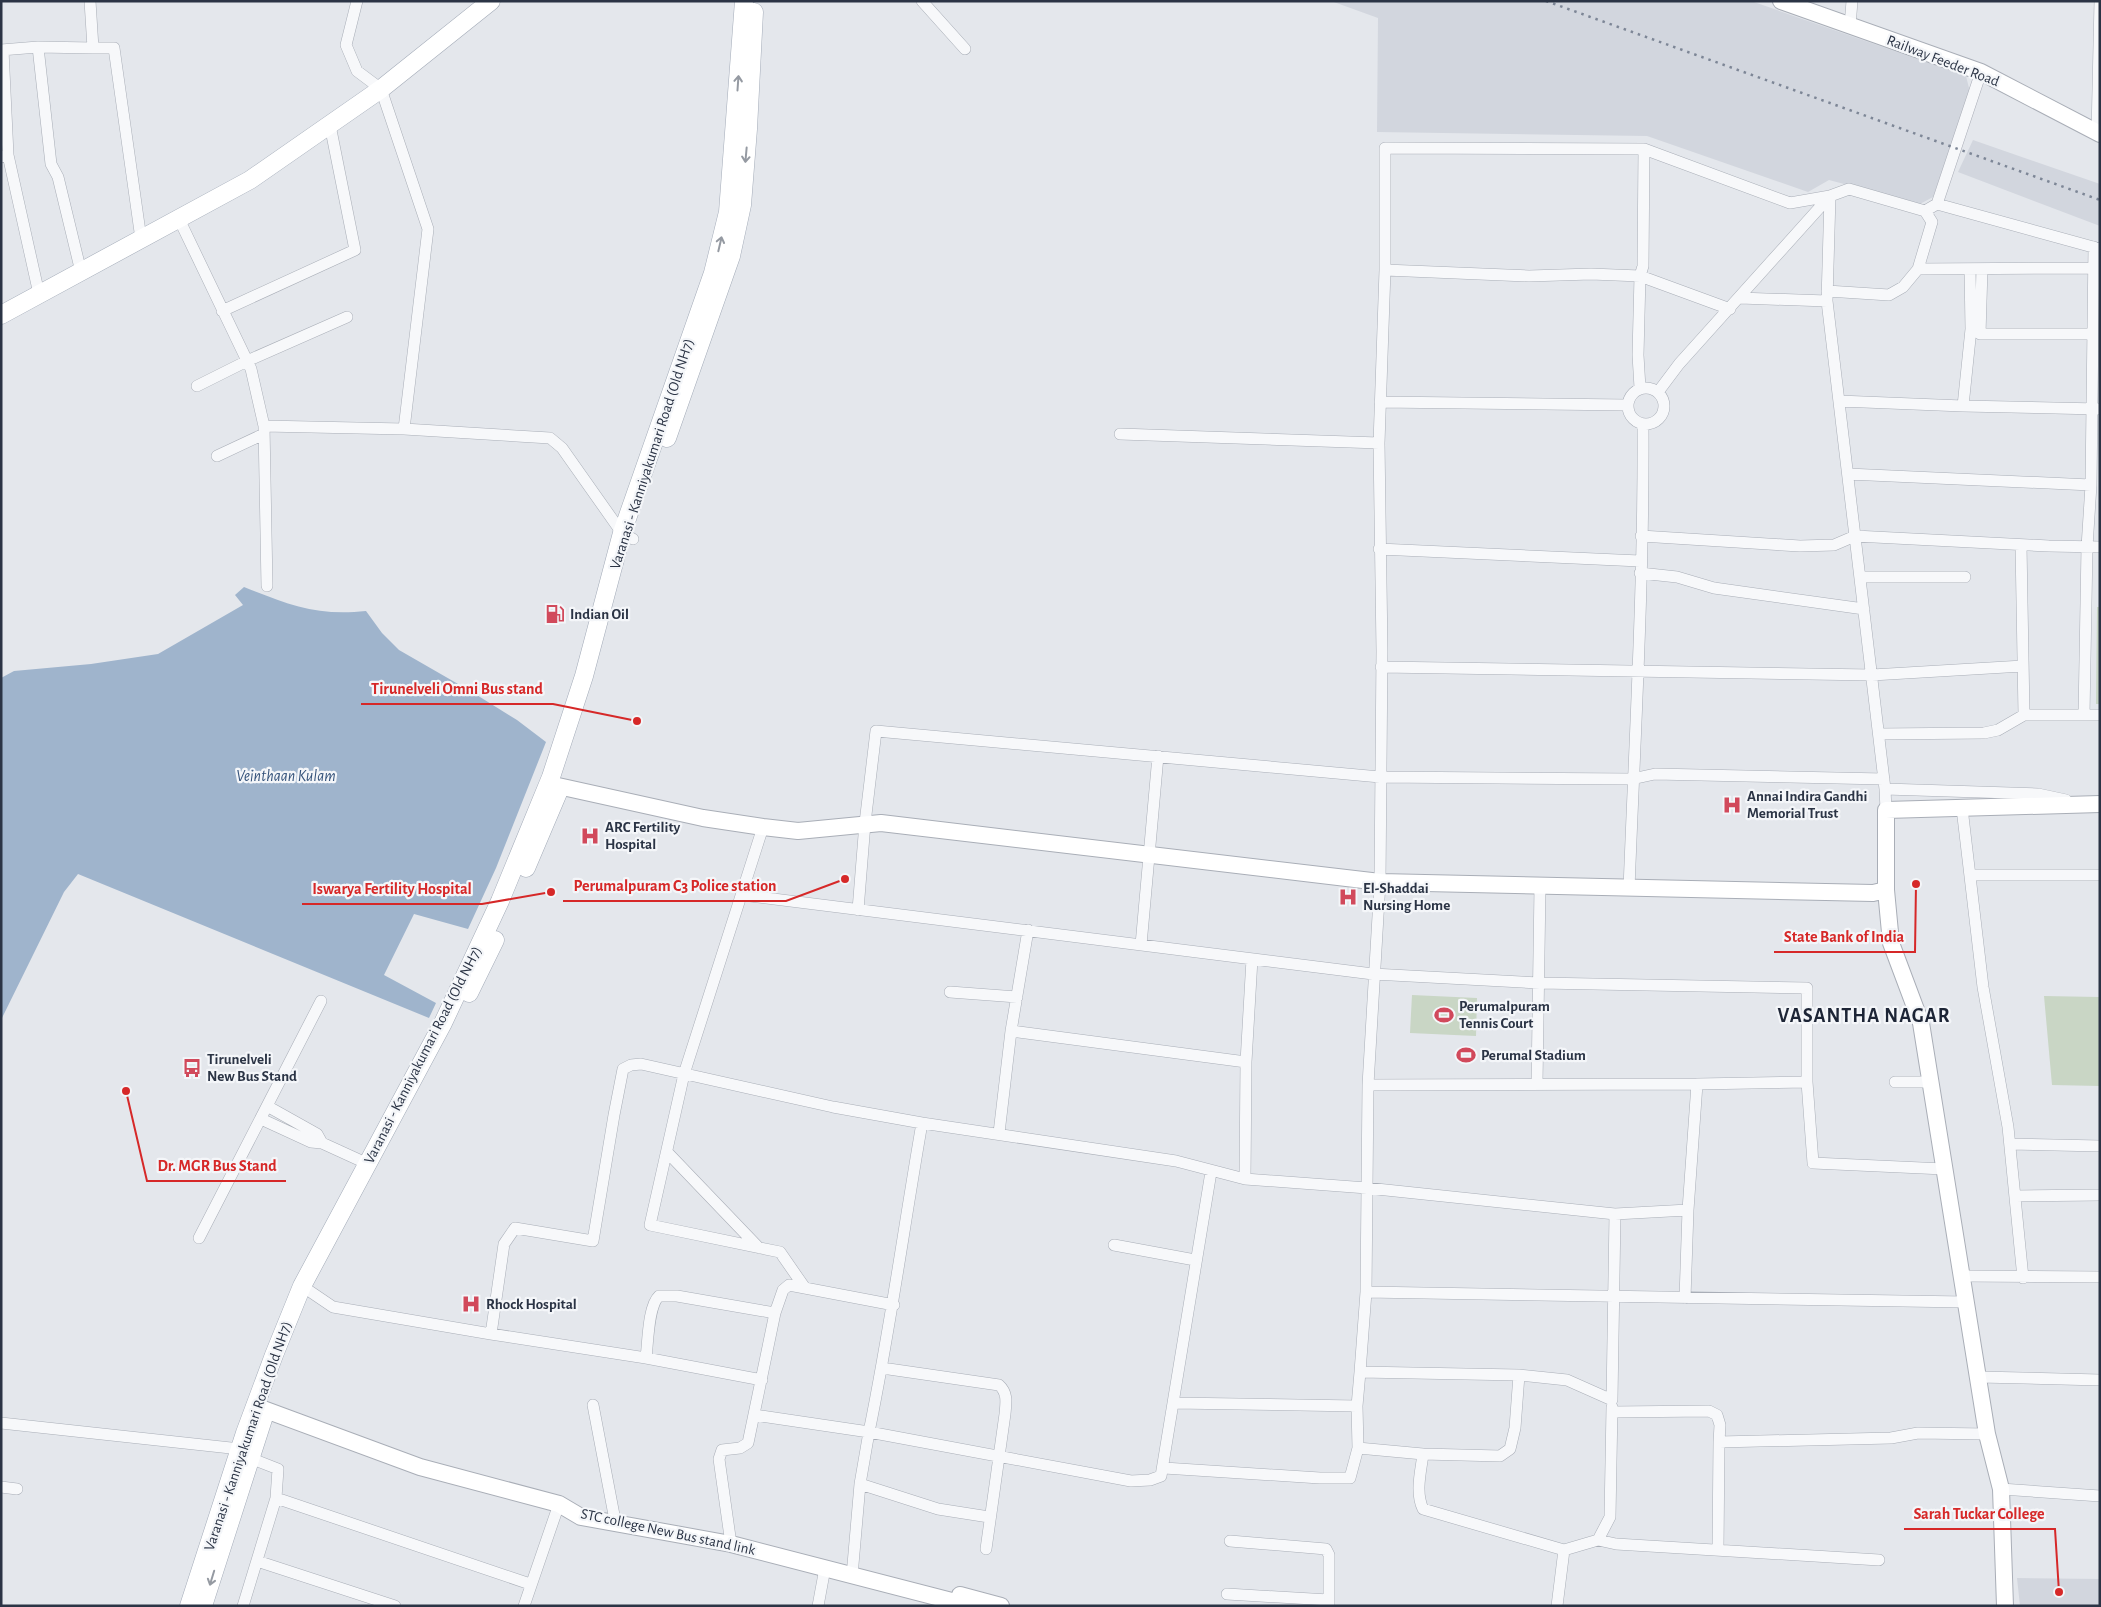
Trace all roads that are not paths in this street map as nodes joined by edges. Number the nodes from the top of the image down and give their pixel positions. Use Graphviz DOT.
graph roads {
  1 [pos="90,1"];
  2 [pos="357,1"];
  3 [pos="491,1"];
  4 [pos="744,1"];
  5 [pos="755,1"];
  6 [pos="922,1"];
  7 [pos="1781,1"];
  8 [pos="1852,1"];
  9 [pos="2100,1"];
  10 [pos="1850,26"];
  11 [pos="38,47"];
  12 [pos="93,48"];
  13 [pos="964,49"];
  14 [pos="2,50"];
  15 [pos="1981,72"];
  16 [pos="381,89"];
  17 [pos="330,125"];
  18 [pos="2098,134"];
  19 [pos="1644,149"];
  20 [pos="5,156"];
  21 [pos="1830,196"];
  22 [pos="1937,204"];
  23 [pos="1925,211"];
  24 [pos="179,219"];
  25 [pos="142,239"];
  26 [pos="2097,248"];
  27 [pos="2093,268"];
  28 [pos="1918,269"];
  29 [pos="1976,269"];
  30 [pos="1385,270"];
  31 [pos="81,272"];
  32 [pos="1640,276"];
  33 [pos="2096,290"];
  34 [pos="39,294"];
  35 [pos="1827,296"];
  36 [pos="1740,298"];
  37 [pos="1730,309"];
  38 [pos="222,311"];
  39 [pos="1,314"];
  40 [pos="347,317"];
  41 [pos="2093,334"];
  42 [pos="247,360"];
  43 [pos="2096,367"];
  44 [pos="197,386"];
  45 [pos="1640,388"];
  46 [pos="1658,392"];
  47 [pos="1839,401"];
  48 [pos="1380,402"];
  49 [pos="1627,405"];
  50 [pos="1963,406"];
  51 [pos="2096,409"];
  52 [pos="1643,424"];
  53 [pos="264,430"];
  54 [pos="404,430"];
  55 [pos="1120,434"];
  56 [pos="1379,443"];
  57 [pos="217,456"];
  58 [pos="1848,474"];
  59 [pos="2091,485"];
  60 [pos="628,536"];
  61 [pos="1641,536"];
  62 [pos="1855,536"];
  63 [pos="2021,545"];
  64 [pos="2087,547"];
  65 [pos="2100,547"];
  66 [pos="1379,549"];
  67 [pos="1640,567"];
  68 [pos="1860,577"];
  69 [pos="1965,577"];
  70 [pos="267,586"];
  71 [pos="2088,600"];
  72 [pos="2100,600"];
  73 [pos="1864,609"];
  74 [pos="2023,666"];
  75 [pos="1381,667"];
  76 [pos="1638,671"];
  77 [pos="1872,675"];
  78 [pos="2024,715"];
  79 [pos="2084,715"];
  80 [pos="2100,715"];
  81 [pos="1879,734"];
  82 [pos="1158,756"];
  83 [pos="1380,777"];
  84 [pos="1632,780"];
  85 [pos="556,782"];
  86 [pos="1885,784"];
  87 [pos="2095,804"];
  88 [pos="1962,808"];
  89 [pos="1886,810"];
  90 [pos="865,819"];
  91 [pos="763,828"];
  92 [pos="1149,850"];
  93 [pos="1970,875"];
  94 [pos="2100,875"];
  95 [pos="1380,878"];
  96 [pos="1629,885"];
  97 [pos="1540,887"];
  98 [pos="1886,890"];
  99 [pos="742,895"];
  100 [pos="858,910"];
  101 [pos="1028,930"];
  102 [pos="1141,945"];
  103 [pos="1252,959"];
  104 [pos="1373,974"];
  105 [pos="1540,983"];
  106 [pos="950,992"];
  107 [pos="1017,997"];
  108 [pos="321,1001"];
  109 [pos="1011,1031"];
  110 [pos="1246,1062"];
  111 [pos="684,1074"];
  112 [pos="1806,1082"];
  113 [pos="1895,1082"];
  114 [pos="1932,1082"];
  115 [pos="1537,1084"];
  116 [pos="1697,1084"];
  117 [pos="1368,1085"];
  118 [pos="267,1106"];
  119 [pos="260,1119"];
  120 [pos="922,1123"];
  121 [pos="999,1133"];
  122 [pos="322,1143"];
  123 [pos="2010,1144"];
  124 [pos="2100,1146"];
  125 [pos="667,1152"];
  126 [pos="368,1164"];
  127 [pos="1944,1169"];
  128 [pos="1211,1172"];
  129 [pos="1245,1179"];
  130 [pos="1367,1188"];
  131 [pos="2100,1195"];
  132 [pos="2015,1196"];
  133 [pos="1688,1210"];
  134 [pos="1615,1214"];
  135 [pos="199,1238"];
  136 [pos="1114,1245"];
  137 [pos="759,1248"];
  138 [pos="1195,1260"];
  139 [pos="1962,1276"];
  140 [pos="2100,1277"];
  141 [pos="2024,1278"];
  142 [pos="805,1288"];
  143 [pos="307,1289"];
  144 [pos="1366,1292"];
  145 [pos="1613,1297"];
  146 [pos="1685,1298"];
  147 [pos="1965,1302"];
  148 [pos="894,1305"];
  149 [pos="775,1313"];
  150 [pos="491,1334"];
  151 [pos="646,1358"];
  152 [pos="882,1368"];
  153 [pos="1360,1372"];
  154 [pos="1519,1375"];
  155 [pos="1979,1377"];
  156 [pos="762,1380"];
  157 [pos="2100,1380"];
  158 [pos="1612,1400"];
  159 [pos="1174,1403"];
  160 [pos="593,1405"];
  161 [pos="1357,1406"];
  162 [pos="260,1409"];
  163 [pos="1613,1412"];
  164 [pos="754,1415"];
  165 [pos="1,1423"];
  166 [pos="869,1432"];
  167 [pos="1987,1434"];
  168 [pos="1720,1442"];
  169 [pos="1358,1448"];
  170 [pos="245,1453"];
  171 [pos="1423,1454"];
  172 [pos="999,1457"];
  173 [pos="1164,1468"];
  174 [pos="860,1484"];
  175 [pos="1,1487"];
  176 [pos="17,1489"];
  177 [pos="2001,1489"];
  178 [pos="2100,1496"];
  179 [pos="276,1498"];
  180 [pos="559,1504"];
  181 [pos="614,1515"];
  182 [pos="989,1517"];
  183 [pos="731,1540"];
  184 [pos="1598,1540"];
  185 [pos="1230,1541"];
  186 [pos="986,1549"];
  187 [pos="1564,1550"];
  188 [pos="1718,1550"];
  189 [pos="1879,1560"];
  190 [pos="257,1561"];
  191 [pos="825,1568"];
  192 [pos="853,1572"];
  193 [pos="530,1584"];
  194 [pos="1227,1594"];
  195 [pos="1329,1603"];
  196 [pos="189,1606"];
  197 [pos="203,1606"];
  198 [pos="243,1606"];
  199 [pos="395,1606"];
  200 [pos="524,1606"];
  201 [pos="818,1606"];
  202 [pos="971,1606"];
  203 [pos="1001,1606"];
  204 [pos="1557,1606"];
  205 [pos="2005,1606"];
  1 -- 12 [label="street"];
  2 -- 16 [label="street"];
  3 -- 16 [label="main road"];
  60 -- 4 [label="main road, Varanasi - Kanniyakumari Road (Old NH7), one-way"];
  5 -- 60 [label="main road, Varanasi - Kanniyakumari Road (Old NH7), one-way"];
  6 -- 13 [label="street"];
  7 -- 10 [label="street, Railway Feeder Road"];
  8 -- 10 [label="street"];
  9 -- 18 [label="street"];
  10 -- 15 [label="street, Railway Feeder Road"];
  11 -- 12 [label="street"];
  11 -- 14 [label="street"];
  11 -- 31 [label="street"];
  12 -- 25 [label="street"];
  14 -- 20 [label="street"];
  15 -- 18 [label="street, Railway Feeder Road"];
  15 -- 22 [label="street"];
  16 -- 17 [label="main road"];
  16 -- 54 [label="street"];
  17 -- 24 [label="main road"];
  17 -- 38 [label="street"];
  19 -- 21 [label="street"];
  19 -- 30 [label="street"];
  19 -- 32 [label="street"];
  20 -- 34 [label="street"];
  21 -- 23 [label="street"];
  21 -- 35 [label="street"];
  21 -- 36 [label="street"];
  22 -- 23 [label="street"];
  22 -- 26 [label="street"];
  23 -- 28 [label="street"];
  24 -- 25 [label="main road"];
  24 -- 38 [label="street"];
  25 -- 31 [label="main road"];
  26 -- 27 [label="street"];
  27 -- 29 [label="street"];
  27 -- 33 [label="street"];
  28 -- 29 [label="street"];
  28 -- 35 [label="street"];
  29 -- 41 [label="street"];
  29 -- 50 [label="street"];
  30 -- 32 [label="street"];
  30 -- 48 [label="street"];
  31 -- 34 [label="main road"];
  32 -- 37 [label="street"];
  32 -- 45 [label="street"];
  33 -- 41 [label="street"];
  34 -- 39 [label="main road"];
  35 -- 36 [label="street"];
  35 -- 47 [label="street"];
  36 -- 37 [label="street"];
  37 -- 46 [label="street"];
  38 -- 42 [label="street"];
  40 -- 42 [label="street"];
  41 -- 43 [label="street"];
  42 -- 44 [label="street"];
  42 -- 53 [label="street"];
  43 -- 51 [label="street"];
  45 -- 46 [label="street"];
  45 -- 49 [label="street"];
  46 -- 52 [label="street"];
  47 -- 50 [label="street"];
  47 -- 58 [label="street"];
  48 -- 49 [label="street"];
  48 -- 56 [label="street"];
  49 -- 52 [label="street"];
  50 -- 51 [label="street"];
  51 -- 59 [label="street"];
  52 -- 61 [label="street"];
  53 -- 54 [label="street"];
  53 -- 57 [label="street"];
  53 -- 70 [label="street"];
  54 -- 60 [label="street"];
  55 -- 56 [label="street"];
  56 -- 66 [label="street"];
  58 -- 59 [label="street"];
  58 -- 62 [label="street"];
  59 -- 64 [label="street"];
  60 -- 85 [label="main road, Varanasi - Kanniyakumari Road (Old NH7)"];
  61 -- 62 [label="street"];
  61 -- 67 [label="street"];
  62 -- 63 [label="street"];
  62 -- 68 [label="street"];
  63 -- 64 [label="street"];
  63 -- 74 [label="street"];
  64 -- 65 [label="street"];
  64 -- 71 [label="street"];
  66 -- 67 [label="street"];
  66 -- 75 [label="street"];
  67 -- 73 [label="street"];
  67 -- 76 [label="street"];
  68 -- 69 [label="street"];
  68 -- 73 [label="street"];
  71 -- 72 [label="street"];
  71 -- 79 [label="street"];
  73 -- 77 [label="street"];
  74 -- 77 [label="street"];
  74 -- 78 [label="street"];
  75 -- 76 [label="street"];
  75 -- 83 [label="street"];
  76 -- 77 [label="street"];
  76 -- 84 [label="street"];
  77 -- 81 [label="street"];
  78 -- 79 [label="street"];
  78 -- 81 [label="street"];
  79 -- 80 [label="street"];
  81 -- 86 [label="street"];
  82 -- 83 [label="street"];
  82 -- 90 [label="street"];
  82 -- 92 [label="street"];
  83 -- 84 [label="street"];
  83 -- 95 [label="street"];
  84 -- 86 [label="street"];
  84 -- 96 [label="street"];
  85 -- 90 [label="street"];
  85 -- 91 [label="street"];
  85 -- 126 [label="main road, Varanasi - Kanniyakumari Road (Old NH7)"];
  85 -- 143 [label="main road, Varanasi - Kanniyakumari Road (Old NH7)"];
  86 -- 87 [label="street"];
  86 -- 89 [label="street"];
  87 -- 88 [label="street"];
  88 -- 89 [label="street"];
  88 -- 93 [label="street"];
  89 -- 98 [label="street"];
  90 -- 91 [label="street"];
  90 -- 92 [label="street"];
  90 -- 100 [label="street"];
  91 -- 99 [label="street"];
  92 -- 95 [label="street"];
  92 -- 102 [label="street"];
  93 -- 94 [label="street"];
  93 -- 123 [label="street"];
  95 -- 96 [label="street"];
  95 -- 97 [label="street"];
  95 -- 104 [label="street"];
  96 -- 97 [label="street"];
  96 -- 98 [label="street"];
  97 -- 105 [label="street"];
  98 -- 114 [label="street"];
  99 -- 100 [label="street"];
  99 -- 111 [label="street"];
  100 -- 101 [label="street"];
  101 -- 102 [label="street"];
  101 -- 107 [label="street"];
  102 -- 103 [label="street"];
  103 -- 104 [label="street"];
  103 -- 110 [label="street"];
  104 -- 105 [label="street"];
  104 -- 117 [label="street"];
  105 -- 112 [label="street"];
  105 -- 115 [label="street"];
  106 -- 107 [label="street"];
  107 -- 109 [label="street"];
  108 -- 118 [label="street"];
  109 -- 110 [label="street"];
  109 -- 121 [label="street"];
  110 -- 129 [label="street"];
  111 -- 120 [label="street"];
  111 -- 125 [label="street"];
  111 -- 150 [label="street"];
  112 -- 116 [label="street"];
  112 -- 127 [label="street"];
  113 -- 114 [label="street"];
  114 -- 127 [label="street"];
  115 -- 116 [label="street"];
  115 -- 117 [label="street"];
  116 -- 133 [label="street"];
  117 -- 130 [label="street"];
  118 -- 119 [label="street"];
  118 -- 122 [label="street"];
  119 -- 122 [label="street"];
  119 -- 135 [label="street"];
  120 -- 121 [label="street"];
  120 -- 148 [label="street"];
  121 -- 128 [label="street"];
  122 -- 126 [label="street"];
  123 -- 124 [label="street"];
  123 -- 132 [label="street"];
  125 -- 137 [label="street"];
  125 -- 137 [label="street"];
  126 -- 143 [label="main road, Varanasi - Kanniyakumari Road (Old NH7)"];
  127 -- 139 [label="street"];
  128 -- 129 [label="street"];
  128 -- 138 [label="street"];
  129 -- 130 [label="street"];
  130 -- 134 [label="street"];
  130 -- 144 [label="street"];
  131 -- 132 [label="street"];
  132 -- 141 [label="street"];
  133 -- 134 [label="street"];
  133 -- 146 [label="street"];
  134 -- 145 [label="street"];
  136 -- 138 [label="street"];
  137 -- 142 [label="street"];
  138 -- 159 [label="street"];
  139 -- 141 [label="street"];
  139 -- 147 [label="street"];
  140 -- 141 [label="street"];
  142 -- 148 [label="street"];
  142 -- 149 [label="street"];
  143 -- 150 [label="street"];
  143 -- 162 [label="main road, Varanasi - Kanniyakumari Road (Old NH7)"];
  144 -- 145 [label="street"];
  144 -- 153 [label="street"];
  145 -- 146 [label="street"];
  145 -- 158 [label="street"];
  146 -- 147 [label="street"];
  147 -- 155 [label="street"];
  148 -- 152 [label="street"];
  149 -- 151 [label="street"];
  149 -- 156 [label="street"];
  150 -- 151 [label="street"];
  151 -- 156 [label="street"];
  152 -- 166 [label="street"];
  152 -- 172 [label="street"];
  153 -- 154 [label="street"];
  153 -- 161 [label="street"];
  154 -- 158 [label="street"];
  154 -- 171 [label="street"];
  155 -- 157 [label="street"];
  155 -- 167 [label="street"];
  156 -- 164 [label="street"];
  158 -- 163 [label="street"];
  159 -- 161 [label="street"];
  159 -- 173 [label="street"];
  160 -- 181 [label="street"];
  161 -- 169 [label="street"];
  162 -- 170 [label="main road, Varanasi - Kanniyakumari Road (Old NH7)"];
  162 -- 180 [label="street, STC college New Bus stand link"];
  163 -- 168 [label="street"];
  163 -- 184 [label="street"];
  164 -- 166 [label="street"];
  164 -- 183 [label="street"];
  165 -- 170 [label="street"];
  166 -- 172 [label="street"];
  166 -- 174 [label="street"];
  167 -- 168 [label="street"];
  167 -- 177 [label="street"];
  168 -- 188 [label="street"];
  169 -- 171 [label="street"];
  169 -- 173 [label="street"];
  170 -- 179 [label="street"];
  170 -- 196 [label="main road, Varanasi - Kanniyakumari Road (Old NH7)"];
  170 -- 197 [label="main road, Varanasi - Kanniyakumari Road (Old NH7), one-way"];
  171 -- 187 [label="street"];
  172 -- 173 [label="street"];
  172 -- 182 [label="street"];
  174 -- 182 [label="street"];
  174 -- 192 [label="street"];
  175 -- 176 [label="street"];
  177 -- 178 [label="street"];
  177 -- 205 [label="street"];
  179 -- 190 [label="street"];
  179 -- 193 [label="street"];
  180 -- 181 [label="street"];
  180 -- 183 [label="street, STC college New Bus stand link"];
  180 -- 193 [label="street"];
  181 -- 183 [label="street"];
  182 -- 186 [label="street"];
  183 -- 191 [label="street, STC college New Bus stand link"];
  183 -- 192 [label="street"];
  184 -- 187 [label="street"];
  184 -- 188 [label="street"];
  185 -- 195 [label="street"];
  187 -- 204 [label="street"];
  188 -- 189 [label="street"];
  190 -- 198 [label="street"];
  190 -- 199 [label="street"];
  191 -- 192 [label="street, STC college New Bus stand link"];
  191 -- 201 [label="street"];
  192 -- 202 [label="street, STC college New Bus stand link"];
  192 -- 203 [label="street"];
  193 -- 200 [label="street"];
  194 -- 195 [label="street"];
}
